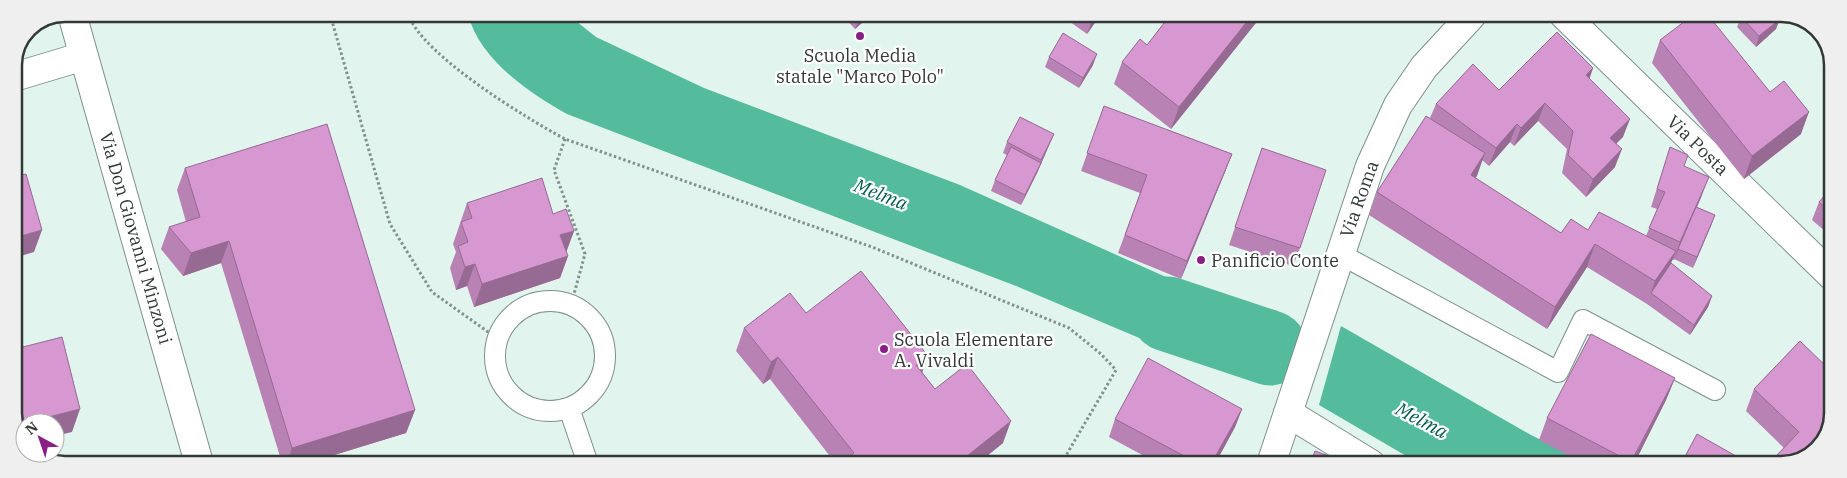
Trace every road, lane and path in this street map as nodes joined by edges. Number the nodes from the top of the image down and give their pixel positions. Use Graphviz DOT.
graph roads {
  1 [pos="74,22"];
  2 [pos="332,22"];
  3 [pos="412,22"];
  4 [pos="1466,22"];
  5 [pos="1571,22"];
  6 [pos="84,56"];
  7 [pos="22,74"];
  8 [pos="565,139"];
  9 [pos="1340,254"];
  10 [pos="1824,268"];
  11 [pos="571,305"];
  12 [pos="498,339"];
  13 [pos="1715,390"];
  14 [pos="569,408"];
  15 [pos="1288,414"];
  16 [pos="198,456"];
  17 [pos="585,456"];
  18 [pos="1066,456"];
  19 [pos="1274,456"];
  20 [pos="1358,456"];
  1 -- 6 [label="street, Via Don Giovanni Minzoni"];
  2 -- 12 [label="path"];
  3 -- 8 [label="path"];
  4 -- 9 [label="street, Via Roma"];
  5 -- 10 [label="street, Via Posta"];
  6 -- 7 [label="street"];
  6 -- 16 [label="street, Via Don Giovanni Minzoni"];
  8 -- 11 [label="path"];
  8 -- 18 [label="path"];
  9 -- 13 [label="lane"];
  9 -- 15 [label="street, Via Roma"];
  11 -- 12 [label="lane"];
  11 -- 14 [label="lane"];
  12 -- 14 [label="lane"];
  14 -- 17 [label="lane"];
  15 -- 19 [label="street, Via Roma"];
  15 -- 20 [label="street"];
}
